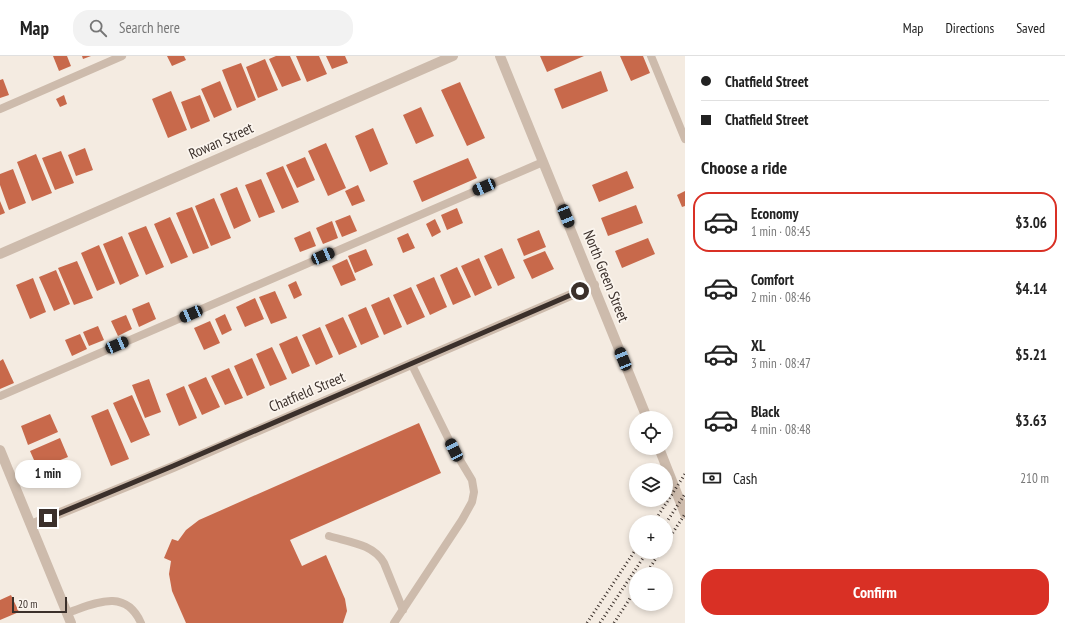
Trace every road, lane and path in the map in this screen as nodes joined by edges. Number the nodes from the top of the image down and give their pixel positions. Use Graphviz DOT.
graph roads {
  1 [pos="122,56"];
  2 [pos="453,56"];
  3 [pos="500,56"];
  4 [pos="651,56"];
  5 [pos="0,109"];
  6 [pos="685,139"];
  7 [pos="543,162"];
  8 [pos="0,254"];
  9 [pos="594,285"];
  10 [pos="411,363"];
  11 [pos="0,396"];
  12 [pos="644,411"];
  13 [pos="0,450"];
  14 [pos="662,455"];
  15 [pos="685,514"];
  16 [pos="31,525"];
  17 [pos="329,536"];
  18 [pos="403,610"];
  19 [pos="69,618"];
  20 [pos="141,623"];
  21 [pos="394,623"];
  1 -- 5 [label="lane"];
  2 -- 8 [label="street, Rowan Street"];
  3 -- 7 [label="street, North Green Street"];
  4 -- 6 [label="lane"];
  7 -- 9 [label="street, North Green Street"];
  7 -- 11 [label="lane"];
  9 -- 10 [label="street, Chatfield Street"];
  9 -- 12 [label="street, North Green Street"];
  10 -- 16 [label="street, Chatfield Street"];
  10 -- 18 [label="lane"];
  13 -- 16 [label="street"];
  14 -- 15 [label="street"];
  16 -- 19 [label="street"];
  17 -- 18 [label="lane"];
  18 -- 21 [label="lane"];
  19 -- 20 [label="lane"];
}
